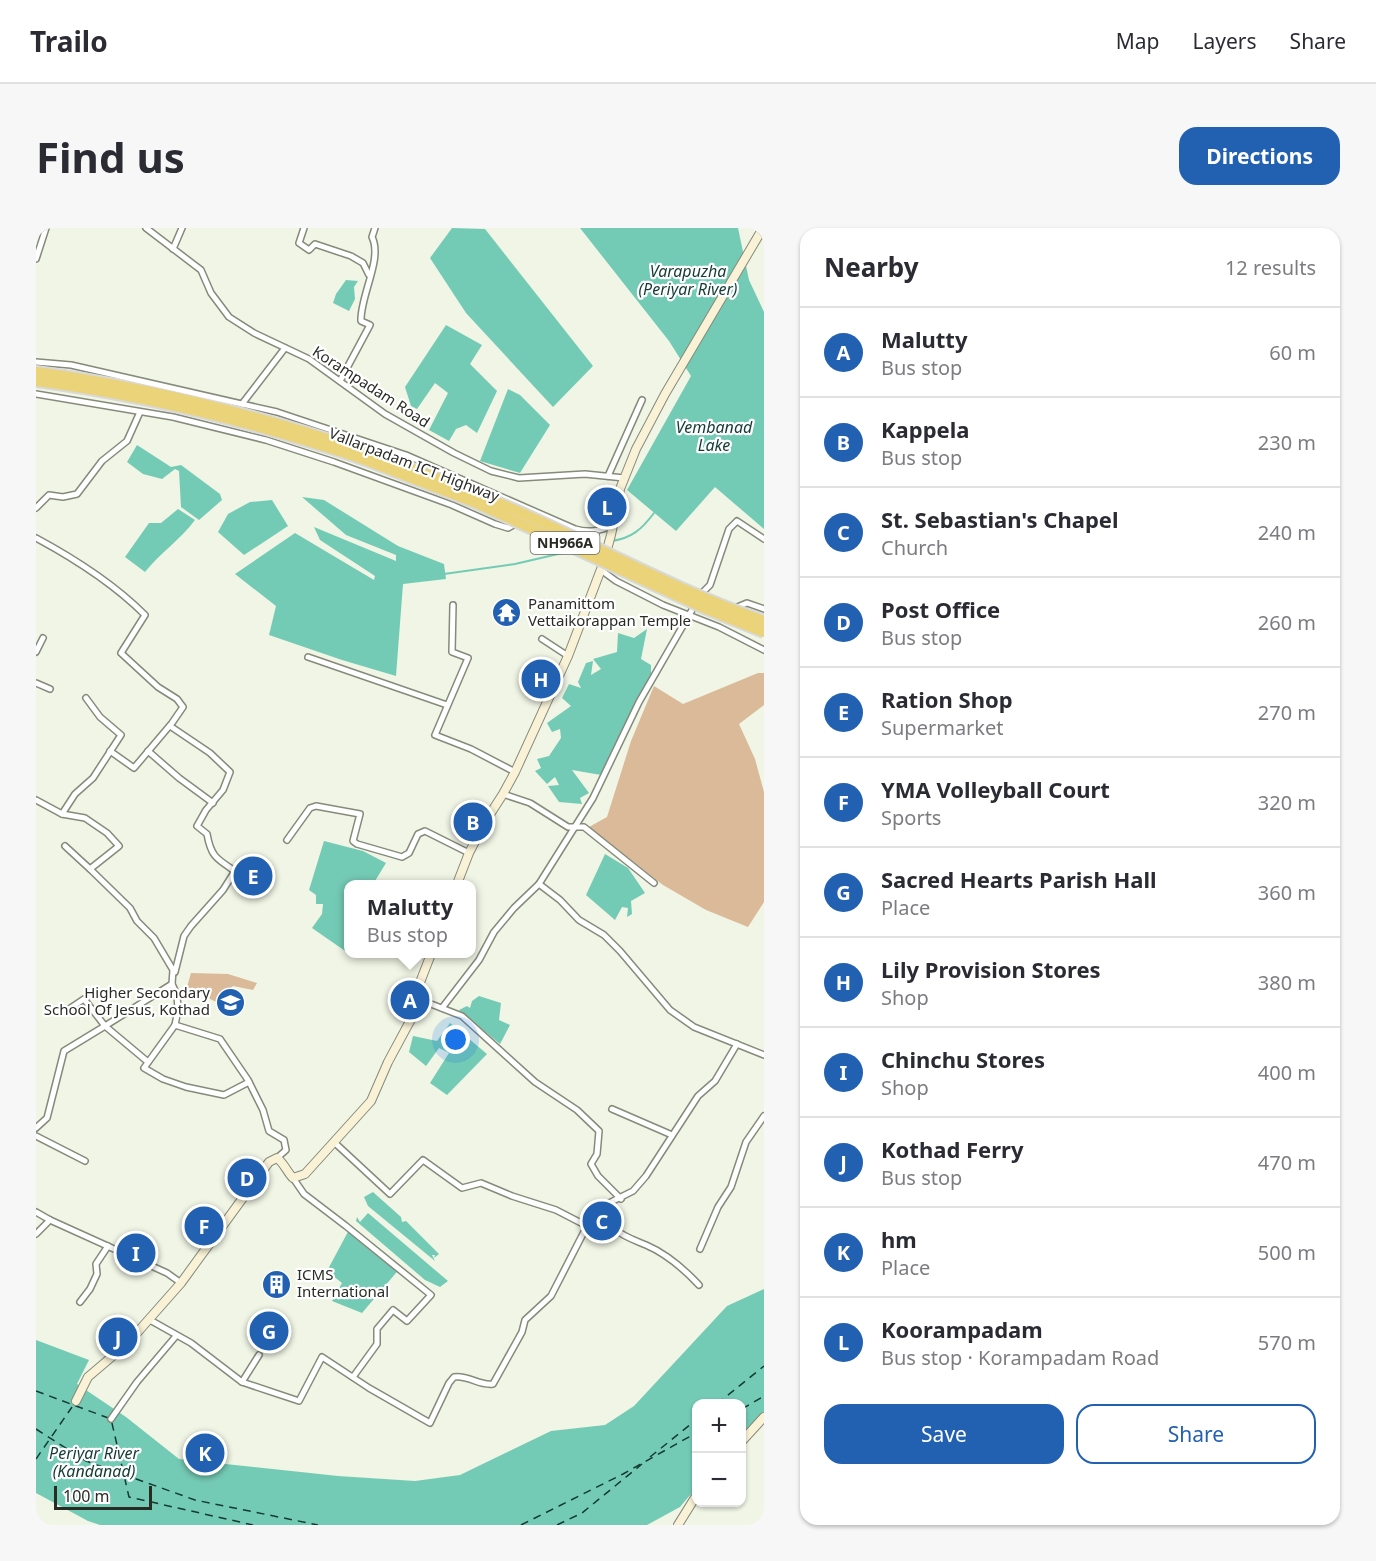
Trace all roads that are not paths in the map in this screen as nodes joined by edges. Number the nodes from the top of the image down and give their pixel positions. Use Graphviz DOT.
graph roads {
  1 [pos="46,228"];
  2 [pos="146,228"];
  3 [pos="182,228"];
  4 [pos="304,228"];
  5 [pos="375,228"];
  6 [pos="762,229"];
  7 [pos="173,249"];
  8 [pos="36,259"];
  9 [pos="370,277"];
  10 [pos="285,348"];
  11 [pos="36,362"];
  12 [pos="36,372"];
  13 [pos="36,381"];
  14 [pos="340,381"];
  15 [pos="165,390"];
  16 [pos="36,394"];
  17 [pos="148,400"];
  18 [pos="642,400"];
  19 [pos="242,404"];
  20 [pos="144,412"];
  21 [pos="363,455"];
  22 [pos="608,476"];
  23 [pos="624,478"];
  24 [pos="36,508"];
  25 [pos="530,508"];
  26 [pos="613,525"];
  27 [pos="36,538"];
  28 [pos="764,539"];
  29 [pos="602,567"];
  30 [pos="453,605"];
  31 [pos="764,609"];
  32 [pos="689,616"];
  33 [pos="764,621"];
  34 [pos="723,629"];
  35 [pos="764,632"];
  36 [pos="43,638"];
  37 [pos="542,639"];
  38 [pos="764,650"];
  39 [pos="36,652"];
  40 [pos="568,656"];
  41 [pos="308,657"];
  42 [pos="36,683"];
  43 [pos="50,690"];
  44 [pos="86,698"];
  45 [pos="447,705"];
  46 [pos="170,726"];
  47 [pos="110,751"];
  48 [pos="148,751"];
  49 [pos="515,772"];
  50 [pos="503,794"];
  51 [pos="36,800"];
  52 [pos="213,802"];
  53 [pos="62,813"];
  54 [pos="575,826"];
  55 [pos="287,840"];
  56 [pos="65,846"];
  57 [pos="469,853"];
  58 [pos="90,869"];
  59 [pos="459,880"];
  60 [pos="654,882"];
  61 [pos="539,885"];
  62 [pos="429,958"];
  63 [pos="174,973"];
  64 [pos="172,984"];
  65 [pos="418,999"];
  66 [pos="442,1008"];
  67 [pos="69,1009"];
  68 [pos="175,1025"];
  69 [pos="105,1026"];
  70 [pos="737,1044"];
  71 [pos="764,1055"];
  72 [pos="148,1062"];
  73 [pos="249,1082"];
  74 [pos="612,1109"];
  75 [pos="764,1116"];
  76 [pos="36,1128"];
  77 [pos="672,1135"];
  78 [pos="36,1137"];
  79 [pos="335,1143"];
  80 [pos="277,1158"];
  81 [pos="85,1161"];
  82 [pos="293,1178"];
  83 [pos="621,1199"];
  84 [pos="36,1212"];
  85 [pos="50,1220"];
  86 [pos="587,1226"];
  87 [pos="36,1234"];
  88 [pos="108,1246"];
  89 [pos="700,1249"];
  90 [pos="181,1283"];
  91 [pos="699,1285"];
  92 [pos="80,1302"];
  93 [pos="150,1320"];
  94 [pos="176,1336"];
  95 [pos="259,1355"];
  96 [pos="353,1377"];
  97 [pos="242,1382"];
  98 [pos="76,1401"];
  99 [pos="764,1417"];
  100 [pos="111,1419"];
  101 [pos="746,1436"];
  102 [pos="692,1502"];
  103 [pos="678,1525"];
  1 -- 8 [label="street"];
  2 -- 7 [label="street, Korampadam Road"];
  3 -- 7 [label="street"];
  4 -- 9 [label="street"];
  5 -- 9 [label="street"];
  6 -- 23 [label="main road"];
  7 -- 10 [label="street, Korampadam Road"];
  9 -- 14 [label="street"];
  10 -- 14 [label="street, Korampadam Road"];
  10 -- 19 [label="street"];
  11 -- 15 [label="street"];
  12 -- 15 [label="highway, Vallarpadam ICT Highway / NH966A"];
  13 -- 17 [label="highway, Vallarpadam ICT Highway / NH966A"];
  14 -- 22 [label="street, Korampadam Road"];
  15 -- 19 [label="street"];
  15 -- 21 [label="highway, Vallarpadam ICT Highway / NH966A"];
  16 -- 20 [label="street"];
  17 -- 20 [label="highway"];
  17 -- 21 [label="highway, Vallarpadam ICT Highway / NH966A"];
  18 -- 22 [label="street"];
  19 -- 25 [label="street"];
  20 -- 24 [label="street"];
  20 -- 25 [label="street"];
  21 -- 33 [label="highway, Vallarpadam ICT Highway / NH966A, bridge"];
  21 -- 35 [label="highway, Vallarpadam ICT Highway / NH966A, bridge"];
  22 -- 23 [label="street, Korampadam Road"];
  23 -- 26 [label="main road"];
  25 -- 26 [label="street"];
  26 -- 29 [label="main road, bridge"];
  27 -- 46 [label="street"];
  28 -- 32 [label="street"];
  29 -- 32 [label="street"];
  29 -- 40 [label="main road"];
  30 -- 45 [label="street"];
  31 -- 34 [label="street"];
  32 -- 34 [label="street"];
  32 -- 54 [label="street"];
  34 -- 38 [label="street"];
  36 -- 39 [label="street"];
  37 -- 40 [label="street"];
  40 -- 49 [label="main road"];
  41 -- 45 [label="street"];
  42 -- 43 [label="street"];
  44 -- 47 [label="street"];
  45 -- 49 [label="street"];
  46 -- 48 [label="street"];
  46 -- 52 [label="street"];
  47 -- 48 [label="street"];
  47 -- 53 [label="street"];
  48 -- 52 [label="street"];
  49 -- 50 [label="main road"];
  50 -- 54 [label="street"];
  50 -- 57 [label="main road"];
  51 -- 53 [label="street"];
  52 -- 63 [label="street"];
  53 -- 58 [label="street"];
  54 -- 60 [label="street"];
  54 -- 61 [label="street"];
  55 -- 57 [label="street"];
  56 -- 58 [label="street"];
  57 -- 59 [label="main road"];
  58 -- 63 [label="street"];
  61 -- 66 [label="street"];
  61 -- 70 [label="street"];
  62 -- 65 [label="main road"];
  63 -- 64 [label="street"];
  64 -- 68 [label="street"];
  64 -- 69 [label="street"];
  65 -- 66 [label="street"];
  65 -- 79 [label="main road"];
  66 -- 83 [label="street"];
  67 -- 69 [label="street"];
  68 -- 72 [label="street"];
  68 -- 73 [label="street"];
  69 -- 72 [label="street"];
  69 -- 76 [label="street"];
  70 -- 71 [label="street"];
  70 -- 77 [label="street"];
  72 -- 73 [label="street"];
  73 -- 80 [label="street"];
  74 -- 77 [label="street"];
  75 -- 89 [label="street"];
  77 -- 83 [label="street"];
  78 -- 81 [label="street"];
  79 -- 82 [label="main road"];
  79 -- 86 [label="street"];
  80 -- 82 [label="main road"];
  80 -- 90 [label="main road"];
  82 -- 96 [label="street"];
  83 -- 86 [label="street"];
  84 -- 85 [label="street"];
  85 -- 87 [label="street"];
  85 -- 88 [label="street"];
  86 -- 91 [label="street"];
  86 -- 96 [label="street"];
  88 -- 90 [label="street"];
  88 -- 92 [label="street"];
  90 -- 93 [label="main road"];
  93 -- 94 [label="street"];
  93 -- 98 [label="main road"];
  94 -- 97 [label="street"];
  94 -- 100 [label="street"];
  95 -- 97 [label="street"];
  96 -- 97 [label="street"];
  99 -- 101 [label="main road"];
  102 -- 103 [label="main road"];
}
